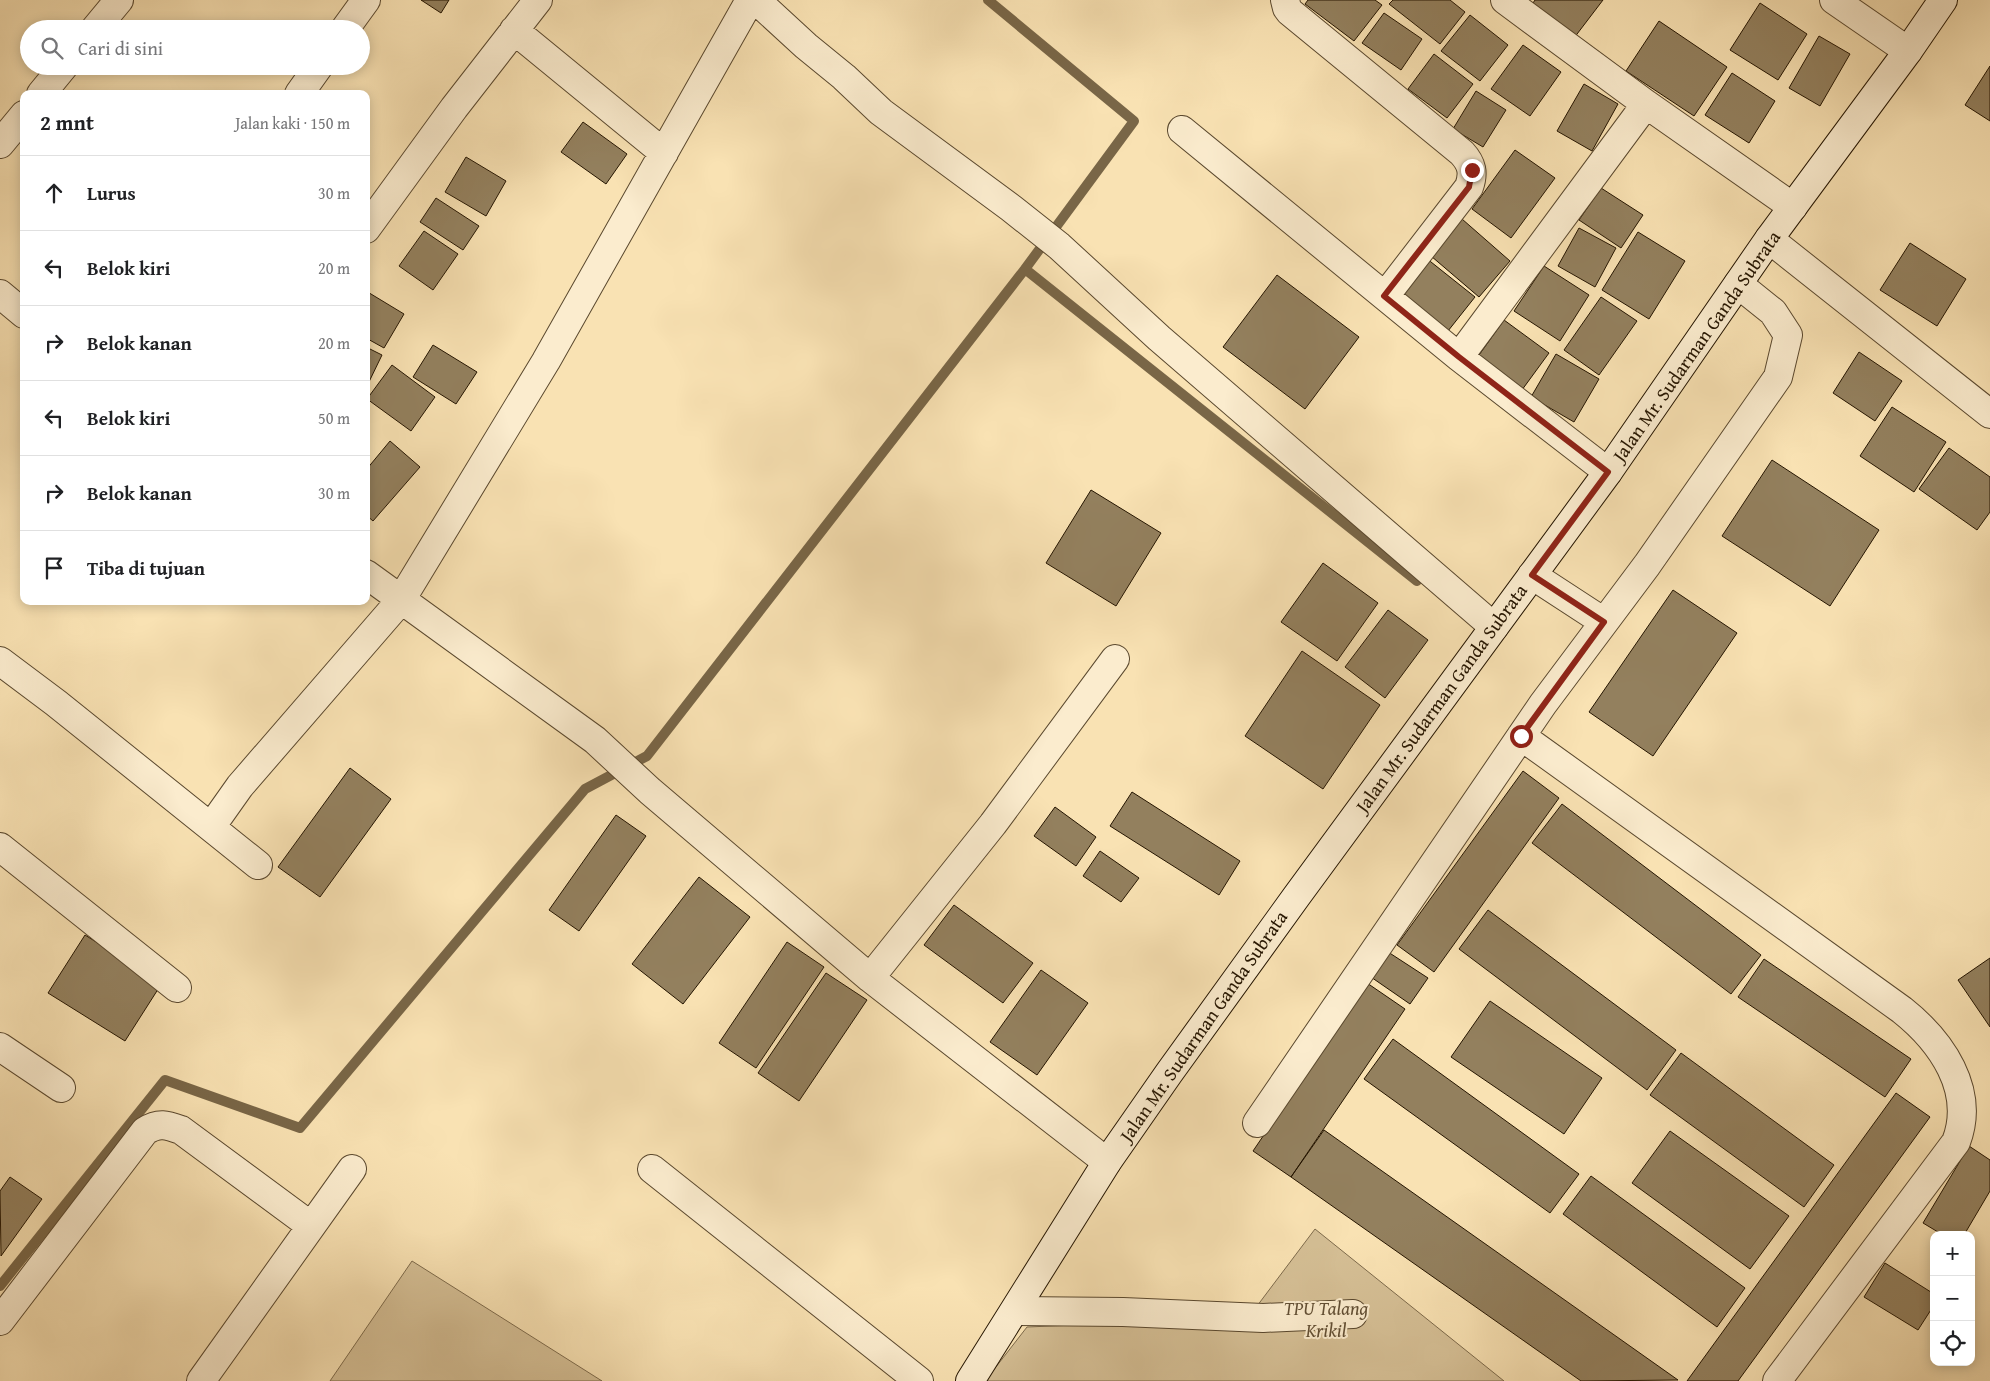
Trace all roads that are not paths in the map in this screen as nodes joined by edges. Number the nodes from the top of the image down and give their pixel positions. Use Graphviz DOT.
graph roads {
  1 [pos="119,0"];
  2 [pos="366,0"];
  3 [pos="538,0"];
  4 [pos="750,0"];
  5 [pos="756,0"];
  6 [pos="1285,0"];
  7 [pos="1505,0"];
  8 [pos="1834,0"];
  9 [pos="1943,0"];
  10 [pos="102,20"];
  11 [pos="352,20"];
  12 [pos="514,30"];
  13 [pos="1908,51"];
  14 [pos="57,75"];
  15 [pos="313,75"];
  16 [pos="44,90"];
  17 [pos="302,90"];
  18 [pos="1646,104"];
  19 [pos="20,120"];
  20 [pos="1182,130"];
  21 [pos="0,144"];
  22 [pos="664,153"];
  23 [pos="1793,207"];
  24 [pos="370,224"];
  25 [pos="1769,239"];
  26 [pos="1738,284"];
  27 [pos="0,294"];
  28 [pos="1384,296"];
  29 [pos="20,311"];
  30 [pos="1459,357"];
  31 [pos="1990,414"];
  32 [pos="1608,472"];
  33 [pos="1532,575"];
  34 [pos="370,577"];
  35 [pos="401,600"];
  36 [pos="1604,622"];
  37 [pos="1494,627"];
  38 [pos="1114,659"];
  39 [pos="0,661"];
  40 [pos="1521,736"];
  41 [pos="211,827"];
  42 [pos="0,847"];
  43 [pos="258,865"];
  44 [pos="870,978"];
  45 [pos="177,988"];
  46 [pos="0,1047"];
  47 [pos="61,1088"];
  48 [pos="1257,1123"];
  49 [pos="1107,1162"];
  50 [pos="352,1169"];
  51 [pos="652,1169"];
  52 [pos="311,1226"];
  53 [pos="1015,1311"];
  54 [pos="1353,1314"];
  55 [pos="0,1321"];
  56 [pos="200,1381"];
  57 [pos="920,1381"];
  58 [pos="970,1381"];
  59 [pos="1777,1381"];
  1 -- 10 [label="street"];
  2 -- 11 [label="street"];
  3 -- 12 [label="street"];
  4 -- 22 [label="street"];
  5 -- 37 [label="street"];
  6 -- 28 [label="street"];
  7 -- 18 [label="street"];
  8 -- 13 [label="street"];
  9 -- 13 [label="street, Jalan Mr. Sudarman Ganda Subrata"];
  12 -- 22 [label="street"];
  12 -- 24 [label="street"];
  13 -- 23 [label="street, Jalan Mr. Sudarman Ganda Subrata"];
  14 -- 16 [label="street"];
  15 -- 17 [label="street"];
  18 -- 23 [label="street"];
  18 -- 30 [label="street"];
  19 -- 21 [label="street"];
  20 -- 28 [label="street"];
  22 -- 35 [label="street"];
  23 -- 25 [label="street, Jalan Mr. Sudarman Ganda Subrata"];
  25 -- 26 [label="street, Jalan Mr. Sudarman Ganda Subrata"];
  25 -- 31 [label="street"];
  26 -- 32 [label="street, Jalan Mr. Sudarman Ganda Subrata"];
  26 -- 36 [label="street"];
  27 -- 29 [label="street"];
  28 -- 30 [label="street"];
  30 -- 32 [label="street"];
  32 -- 33 [label="street, Jalan Mr. Sudarman Ganda Subrata"];
  33 -- 36 [label="street"];
  33 -- 37 [label="street, Jalan Mr. Sudarman Ganda Subrata"];
  34 -- 35 [label="street"];
  35 -- 41 [label="street"];
  35 -- 44 [label="street"];
  36 -- 40 [label="street"];
  37 -- 49 [label="street, Jalan Mr. Sudarman Ganda Subrata"];
  38 -- 44 [label="street"];
  39 -- 41 [label="street"];
  40 -- 48 [label="street"];
  40 -- 59 [label="street"];
  41 -- 43 [label="street"];
  42 -- 45 [label="street"];
  44 -- 49 [label="street"];
  46 -- 47 [label="street"];
  49 -- 53 [label="street, Jalan Mr. Sudarman Ganda Subrata"];
  50 -- 52 [label="street"];
  51 -- 57 [label="street"];
  52 -- 55 [label="street"];
  52 -- 56 [label="street"];
  53 -- 54 [label="street"];
  53 -- 58 [label="street, Jalan Mr. Sudarman Ganda Subrata"];
}
